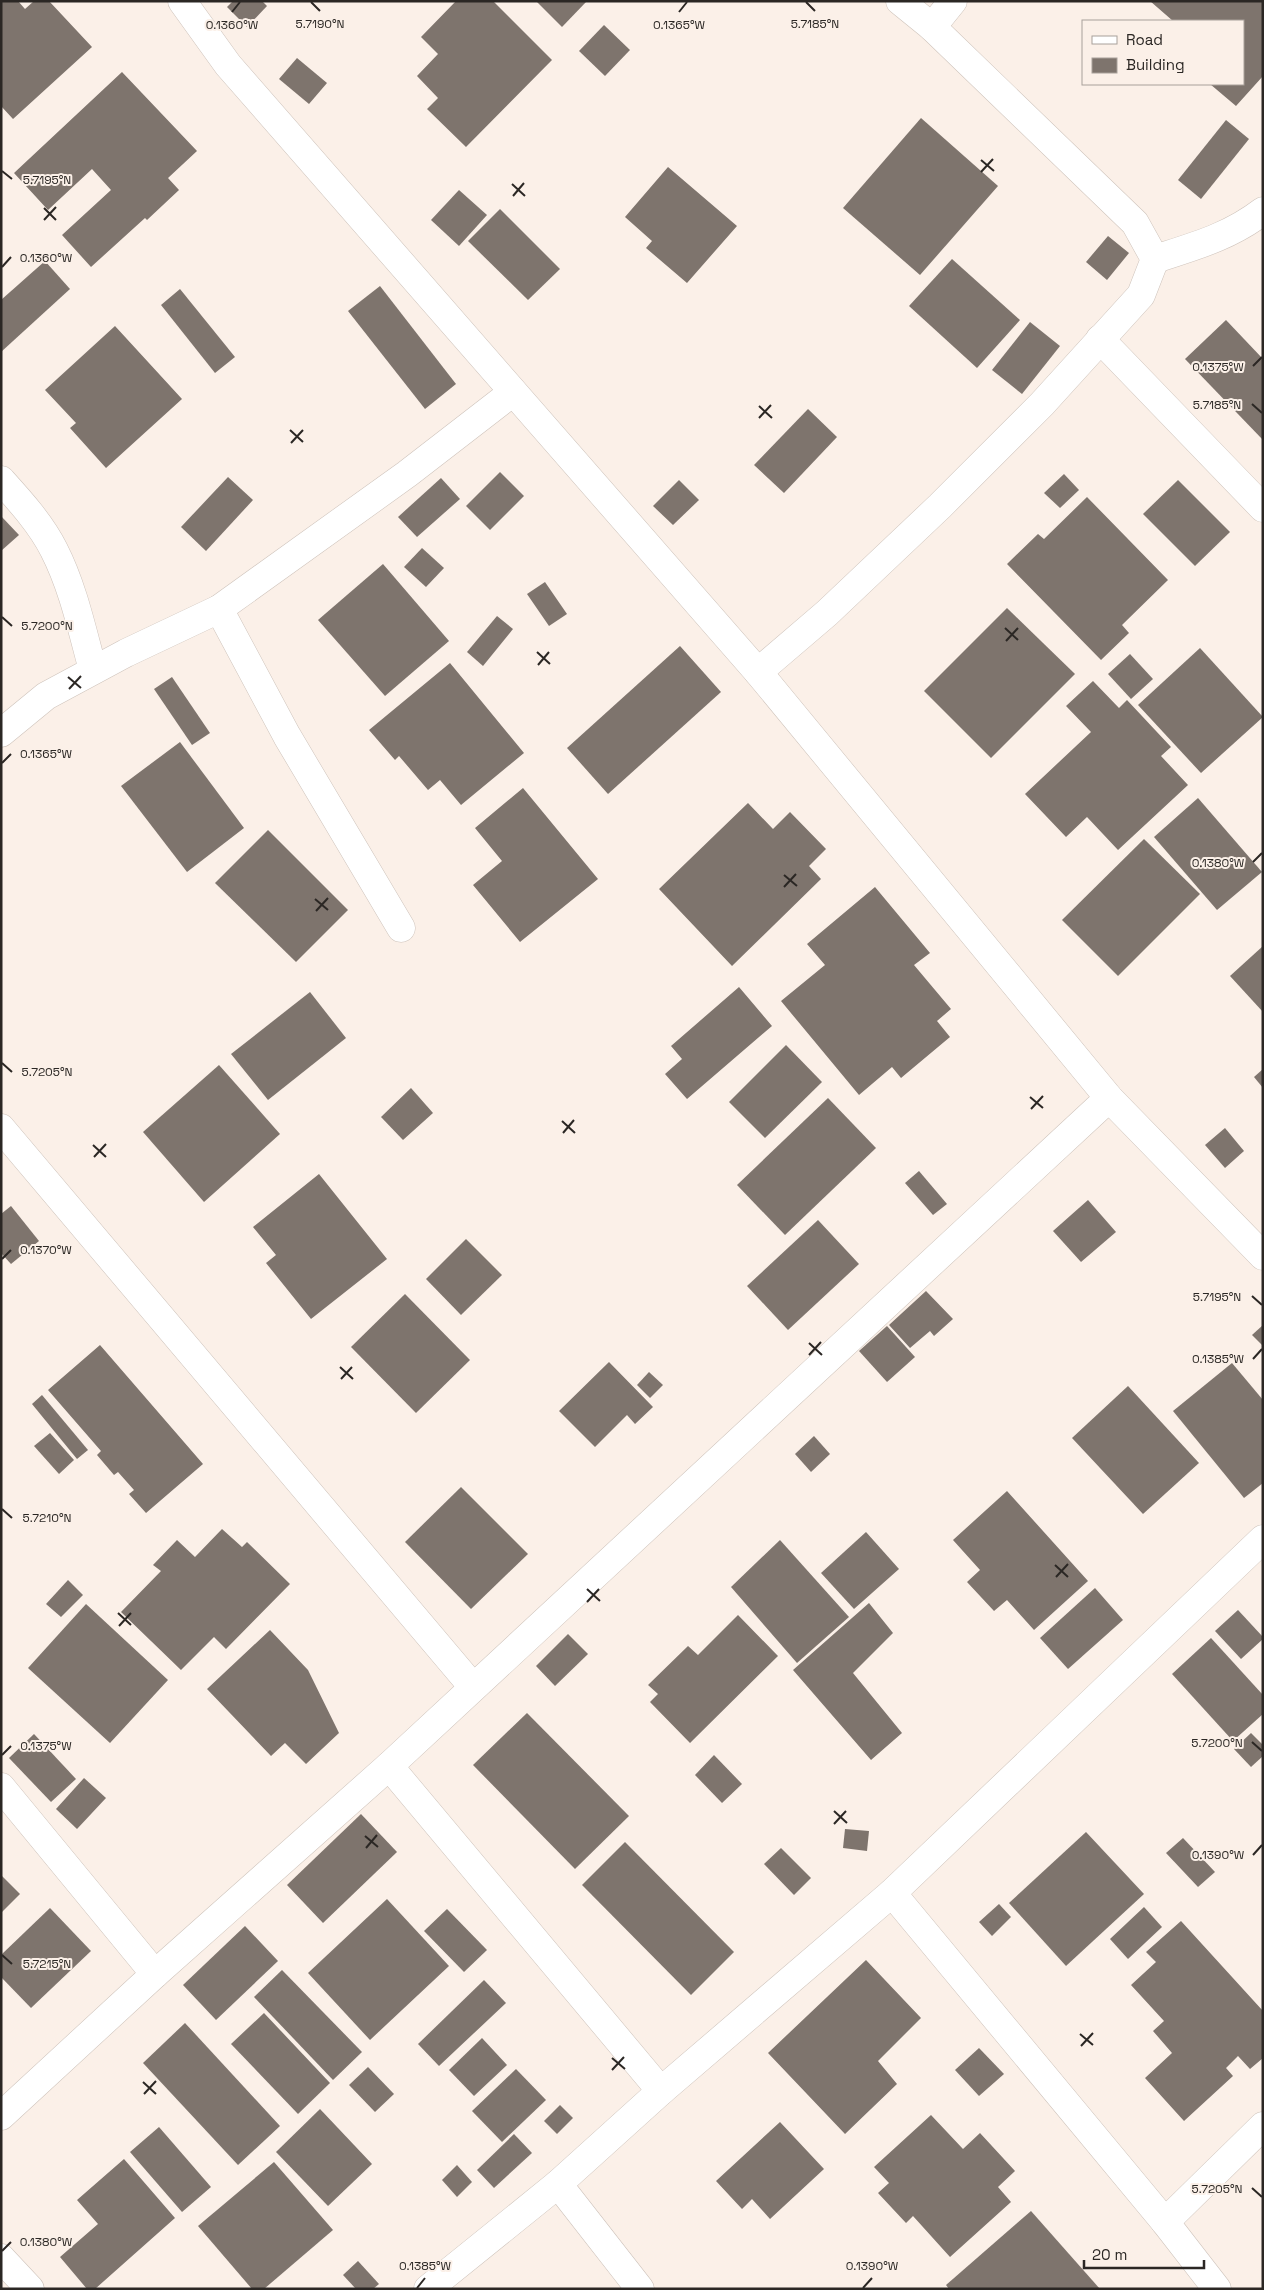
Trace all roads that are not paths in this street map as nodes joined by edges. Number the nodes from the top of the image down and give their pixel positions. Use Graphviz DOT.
graph roads {
  1 [pos="182,1"];
  2 [pos="900,1"];
  3 [pos="953,1"];
  4 [pos="932,26"];
  5 [pos="1263,211"];
  6 [pos="1155,259"];
  7 [pos="1100,339"];
  8 [pos="513,392"];
  9 [pos="1,480"];
  10 [pos="1263,508"];
  11 [pos="219,609"];
  12 [pos="93,670"];
  13 [pos="758,672"];
  14 [pos="1,733"];
  15 [pos="401,928"];
  16 [pos="1109,1098"];
  17 [pos="1,1128"];
  18 [pos="1263,1256"];
  19 [pos="1263,1539"];
  20 [pos="473,1687"];
  21 [pos="389,1766"];
  22 [pos="1,1787"];
  23 [pos="892,1893"];
  24 [pos="156,1974"];
  25 [pos="661,2091"];
  26 [pos="1,2116"];
  27 [pos="1263,2126"];
  28 [pos="558,2184"];
  29 [pos="1165,2222"];
  30 [pos="1,2258"];
  31 [pos="30,2289"];
  32 [pos="428,2289"];
  33 [pos="640,2289"];
  34 [pos="1218,2289"];
  1 -- 8 [label="street"];
  2 -- 4 [label="street"];
  3 -- 4 [label="street"];
  4 -- 6 [label="street"];
  5 -- 6 [label="street"];
  6 -- 7 [label="street"];
  7 -- 10 [label="street"];
  7 -- 13 [label="street"];
  8 -- 11 [label="street"];
  8 -- 13 [label="street"];
  9 -- 12 [label="street"];
  11 -- 12 [label="street"];
  11 -- 15 [label="street"];
  12 -- 14 [label="street"];
  13 -- 16 [label="street"];
  16 -- 18 [label="street"];
  16 -- 20 [label="street"];
  17 -- 20 [label="street"];
  19 -- 23 [label="street"];
  20 -- 21 [label="street"];
  21 -- 24 [label="street"];
  21 -- 25 [label="street"];
  22 -- 24 [label="street"];
  23 -- 25 [label="street"];
  23 -- 29 [label="street"];
  24 -- 26 [label="street"];
  25 -- 28 [label="street"];
  27 -- 29 [label="street"];
  28 -- 32 [label="street"];
  28 -- 33 [label="street"];
  29 -- 34 [label="street"];
  30 -- 31 [label="street"];
}
